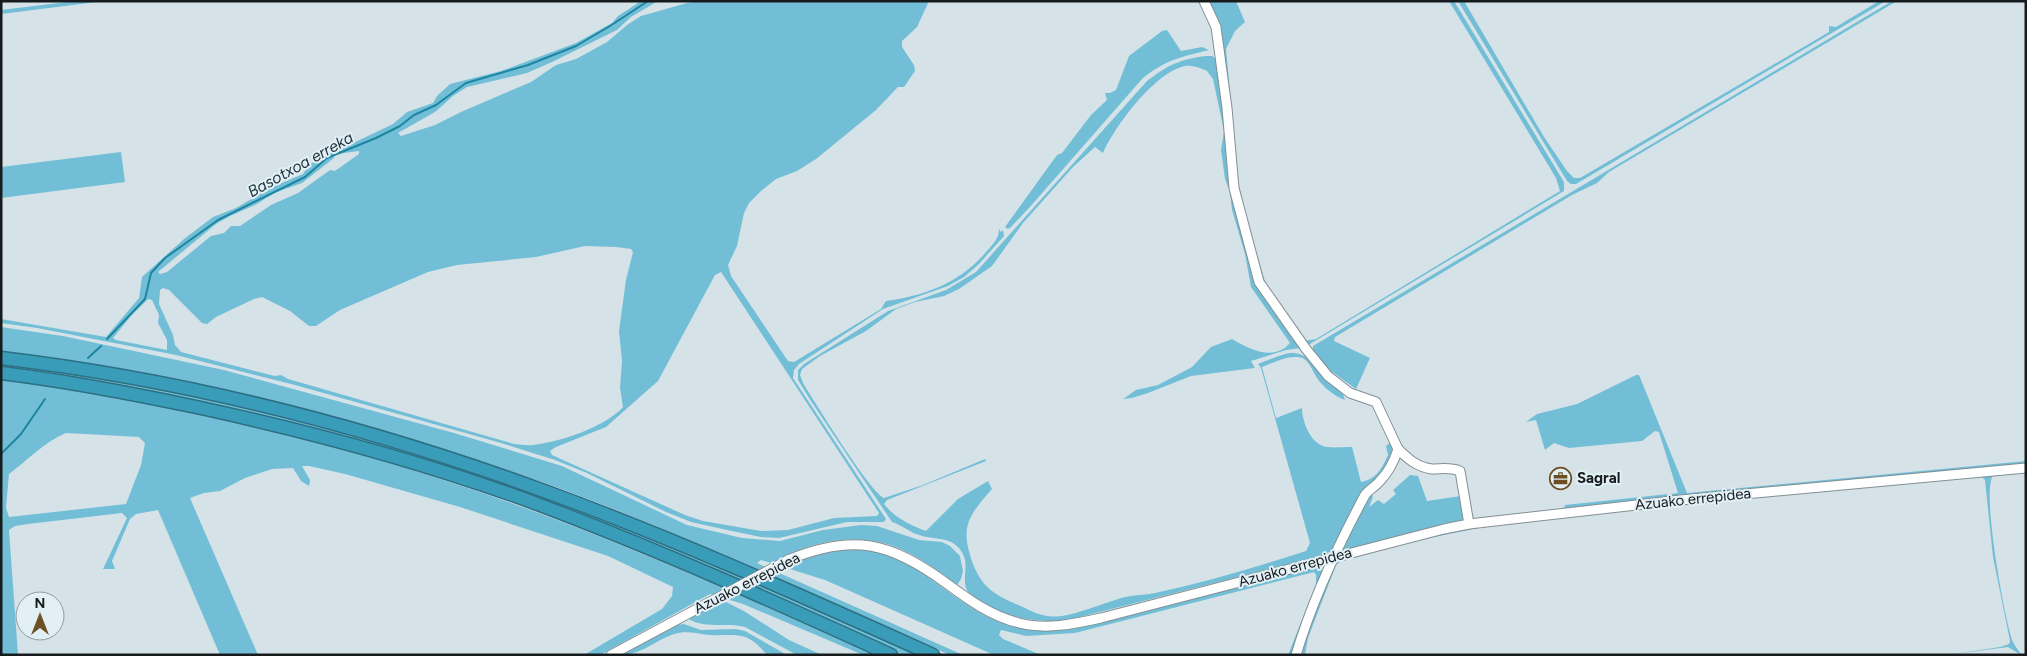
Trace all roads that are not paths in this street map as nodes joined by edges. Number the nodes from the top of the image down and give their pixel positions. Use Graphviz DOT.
graph roads {
  1 [pos="1204,1"];
  2 [pos="1,358"];
  3 [pos="1,373"];
  4 [pos="1398,449"];
  5 [pos="2026,468"];
  6 [pos="1469,524"];
  7 [pos="1332,558"];
  8 [pos="611,655"];
  9 [pos="891,655"];
  10 [pos="933,655"];
  11 [pos="1296,655"];
  1 -- 4 [label="street"];
  2 -- 10 [label="highway"];
  3 -- 9 [label="highway"];
  4 -- 6 [label="street"];
  4 -- 7 [label="street"];
  5 -- 6 [label="street, Azuako errepidea"];
  6 -- 7 [label="street, Azuako errepidea"];
  7 -- 8 [label="street, Azuako errepidea, bridge"];
  7 -- 11 [label="street"];
}
